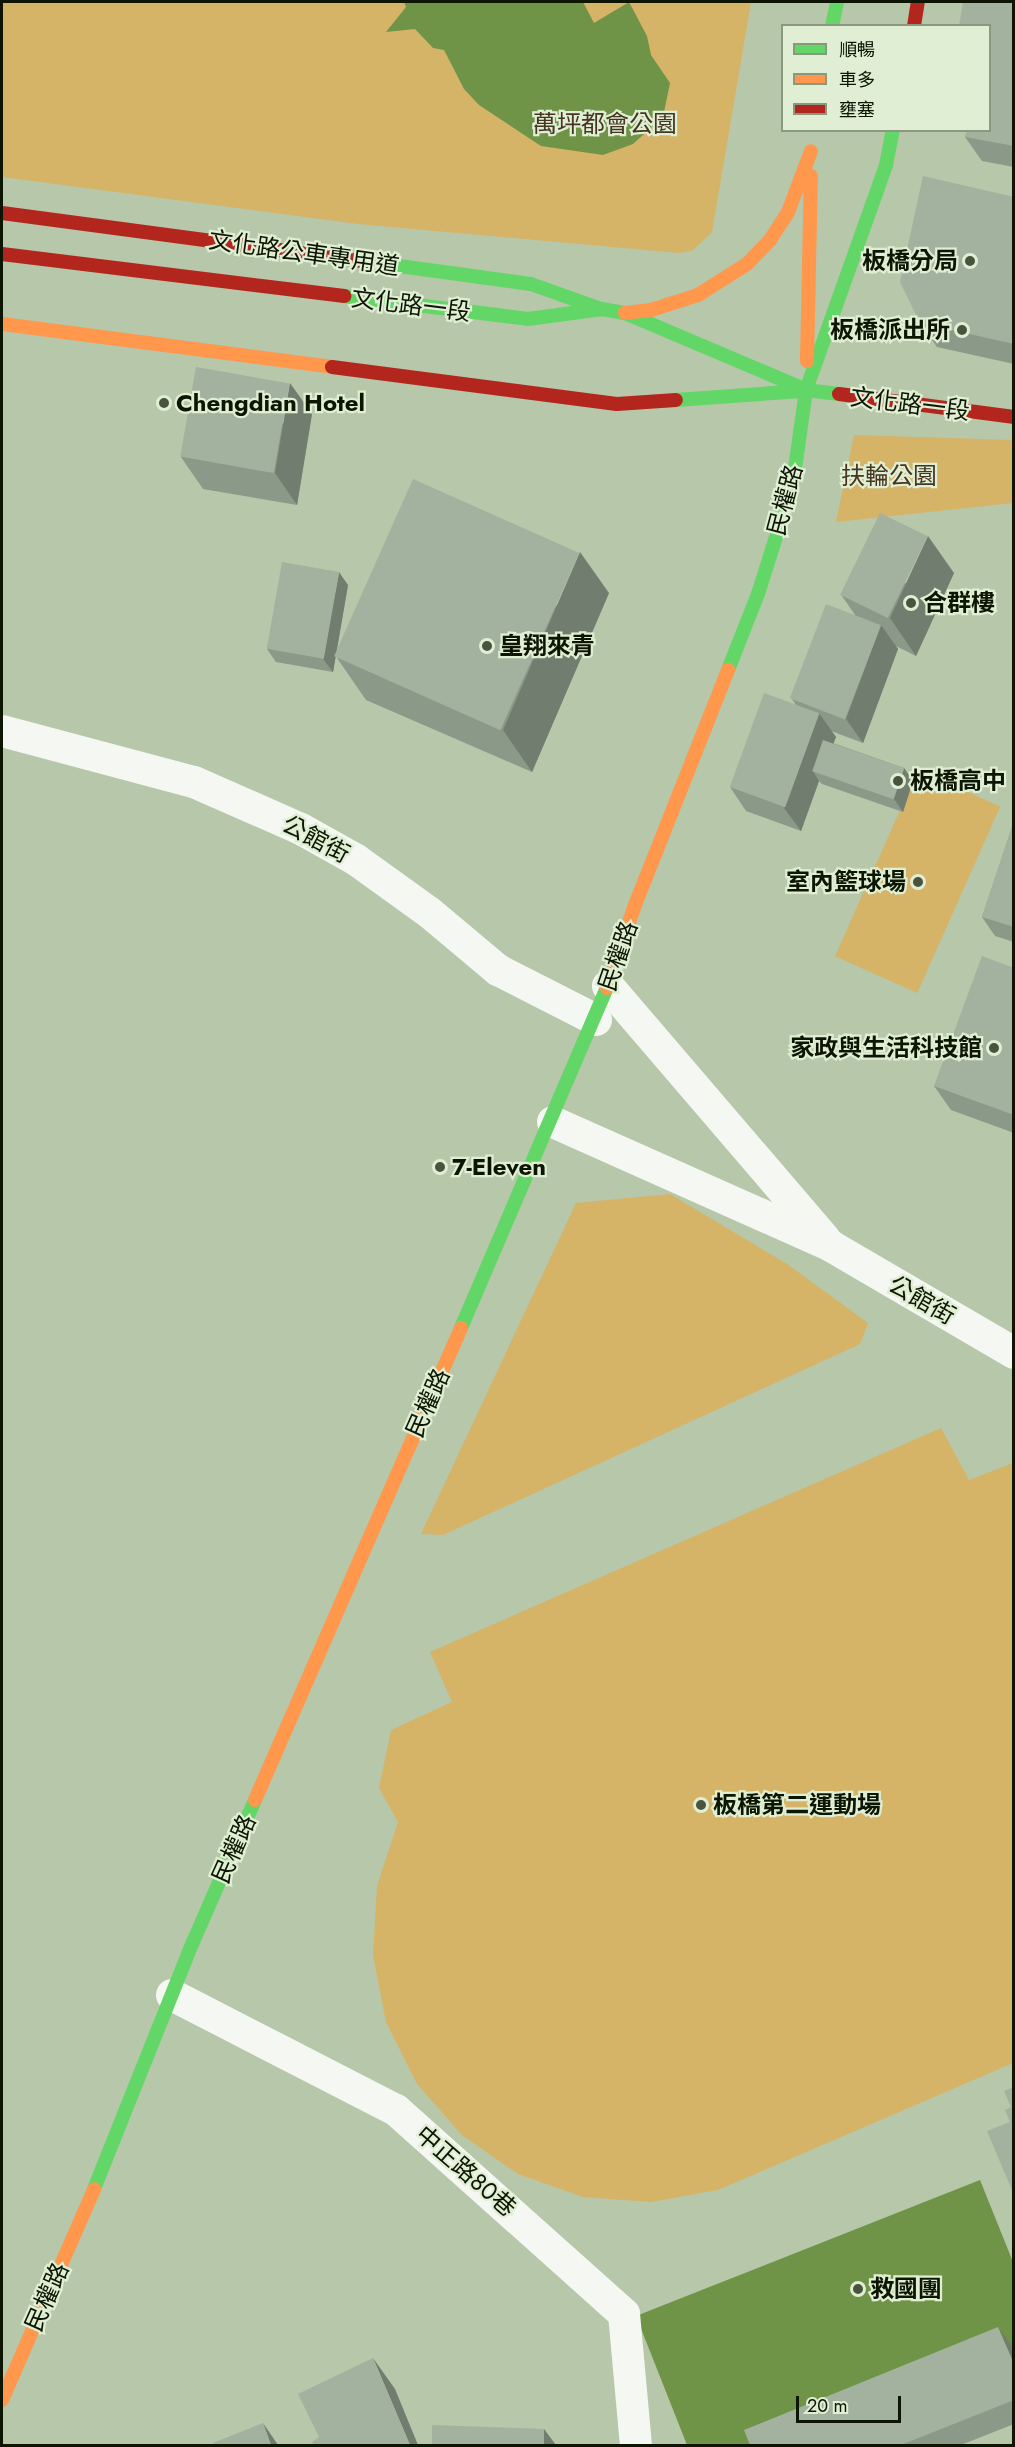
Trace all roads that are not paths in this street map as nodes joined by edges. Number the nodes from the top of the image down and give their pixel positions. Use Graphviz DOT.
graph roads {
  1 [pos="837,2"];
  2 [pos="918,2"];
  3 [pos="832,24"];
  4 [pos="914,24"];
  5 [pos="893,132"];
  6 [pos="2,213"];
  7 [pos="2,254"];
  8 [pos="603,309"];
  9 [pos="625,313"];
  10 [pos="2,324"];
  11 [pos="806,390"];
  12 [pos="1014,417"];
  13 [pos="2,731"];
  14 [pos="608,986"];
  15 [pos="596,1020"];
  16 [pos="553,1122"];
  17 [pos="831,1246"];
  18 [pos="1014,1353"];
  19 [pos="172,1995"];
  20 [pos="2,2400"];
  21 [pos="636,2445"];
  1 -- 3 [label="main road"];
  2 -- 4 [label="main road"];
  5 -- 11 [label="main road, 民權路"];
  6 -- 8 [label="main road, 文化路公車專用道"];
  7 -- 8 [label="main road, 文化路一段"];
  8 -- 9 [label="main road, 文化路一段"];
  9 -- 11 [label="main road, 文化路一段"];
  9 -- 11 [label="main road, 民權路"];
  10 -- 11 [label="main road, 文化路一段"];
  11 -- 12 [label="main road, 文化路一段"];
  11 -- 14 [label="main road, 民權路"];
  13 -- 15 [label="street, 公館街"];
  14 -- 15 [label="main road, 民權路"];
  14 -- 17 [label="street"];
  15 -- 16 [label="main road, 民權路"];
  16 -- 17 [label="street"];
  16 -- 19 [label="main road, 民權路"];
  17 -- 18 [label="street, 公館街"];
  19 -- 20 [label="main road, 民權路"];
  19 -- 21 [label="street, 中正路80巷"];
}
